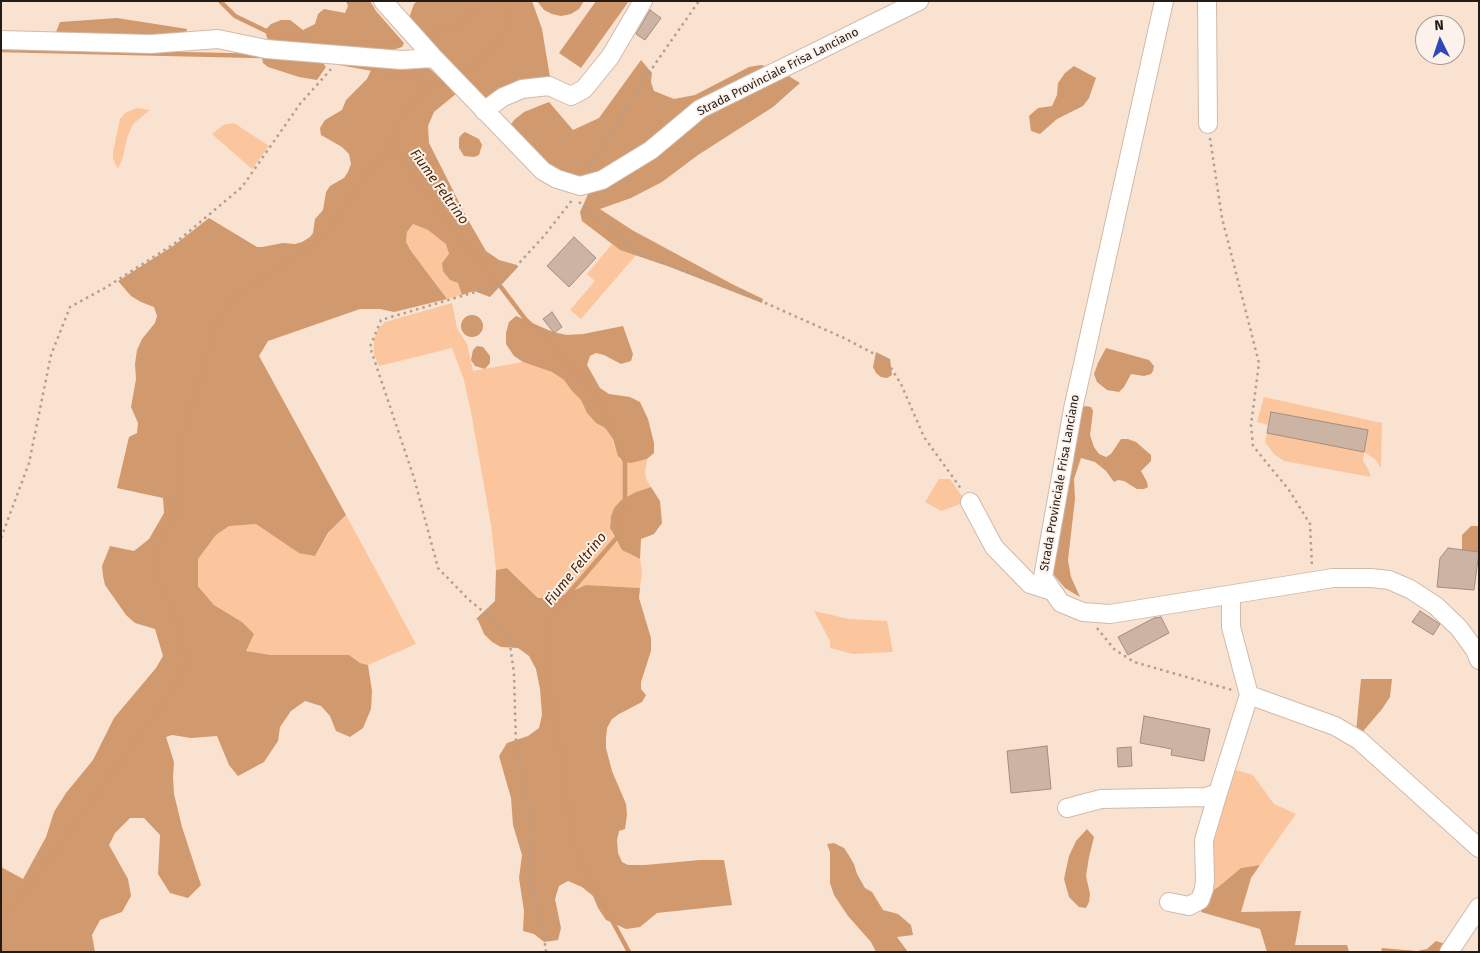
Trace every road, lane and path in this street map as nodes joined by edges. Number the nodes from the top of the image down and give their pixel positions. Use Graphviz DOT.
graph roads {
  1 [pos="383,1"];
  2 [pos="643,1"];
  3 [pos="699,1"];
  4 [pos="919,1"];
  5 [pos="1164,1"];
  6 [pos="1207,1"];
  7 [pos="1,40"];
  8 [pos="344,55"];
  9 [pos="434,58"];
  10 [pos="484,111"];
  11 [pos="1208,124"];
  12 [pos="580,186"];
  13 [pos="970,502"];
  14 [pos="1,538"];
  15 [pos="1313,582"];
  16 [pos="1052,591"];
  17 [pos="1231,595"];
  18 [pos="1083,612"];
  19 [pos="1479,660"];
  20 [pos="1249,695"];
  21 [pos="1218,793"];
  22 [pos="1067,808"];
  23 [pos="1479,848"];
  24 [pos="1169,902"];
  25 [pos="1479,907"];
  26 [pos="546,952"];
  27 [pos="1449,952"];
  1 -- 9 [label="street"];
  2 -- 10 [label="street"];
  3 -- 12 [label="path"];
  4 -- 12 [label="street, Strada Provinciale Frisa Lanciano"];
  5 -- 16 [label="street, Strada Provinciale Frisa Lanciano"];
  6 -- 11 [label="street"];
  7 -- 8 [label="street"];
  8 -- 9 [label="street"];
  8 -- 14 [label="path"];
  9 -- 10 [label="street"];
  10 -- 12 [label="street"];
  11 -- 15 [label="path"];
  13 -- 16 [label="street"];
  13 -- 26 [label="path"];
  15 -- 17 [label="street, Strada Provinciale Frisa Lanciano"];
  15 -- 19 [label="street, Strada Provinciale Frisa Lanciano"];
  16 -- 18 [label="street, Strada Provinciale Frisa Lanciano"];
  17 -- 18 [label="street, Strada Provinciale Frisa Lanciano"];
  17 -- 20 [label="street"];
  18 -- 20 [label="path"];
  20 -- 21 [label="street"];
  20 -- 23 [label="street"];
  21 -- 22 [label="street"];
  21 -- 24 [label="street"];
  25 -- 27 [label="street"];
}
